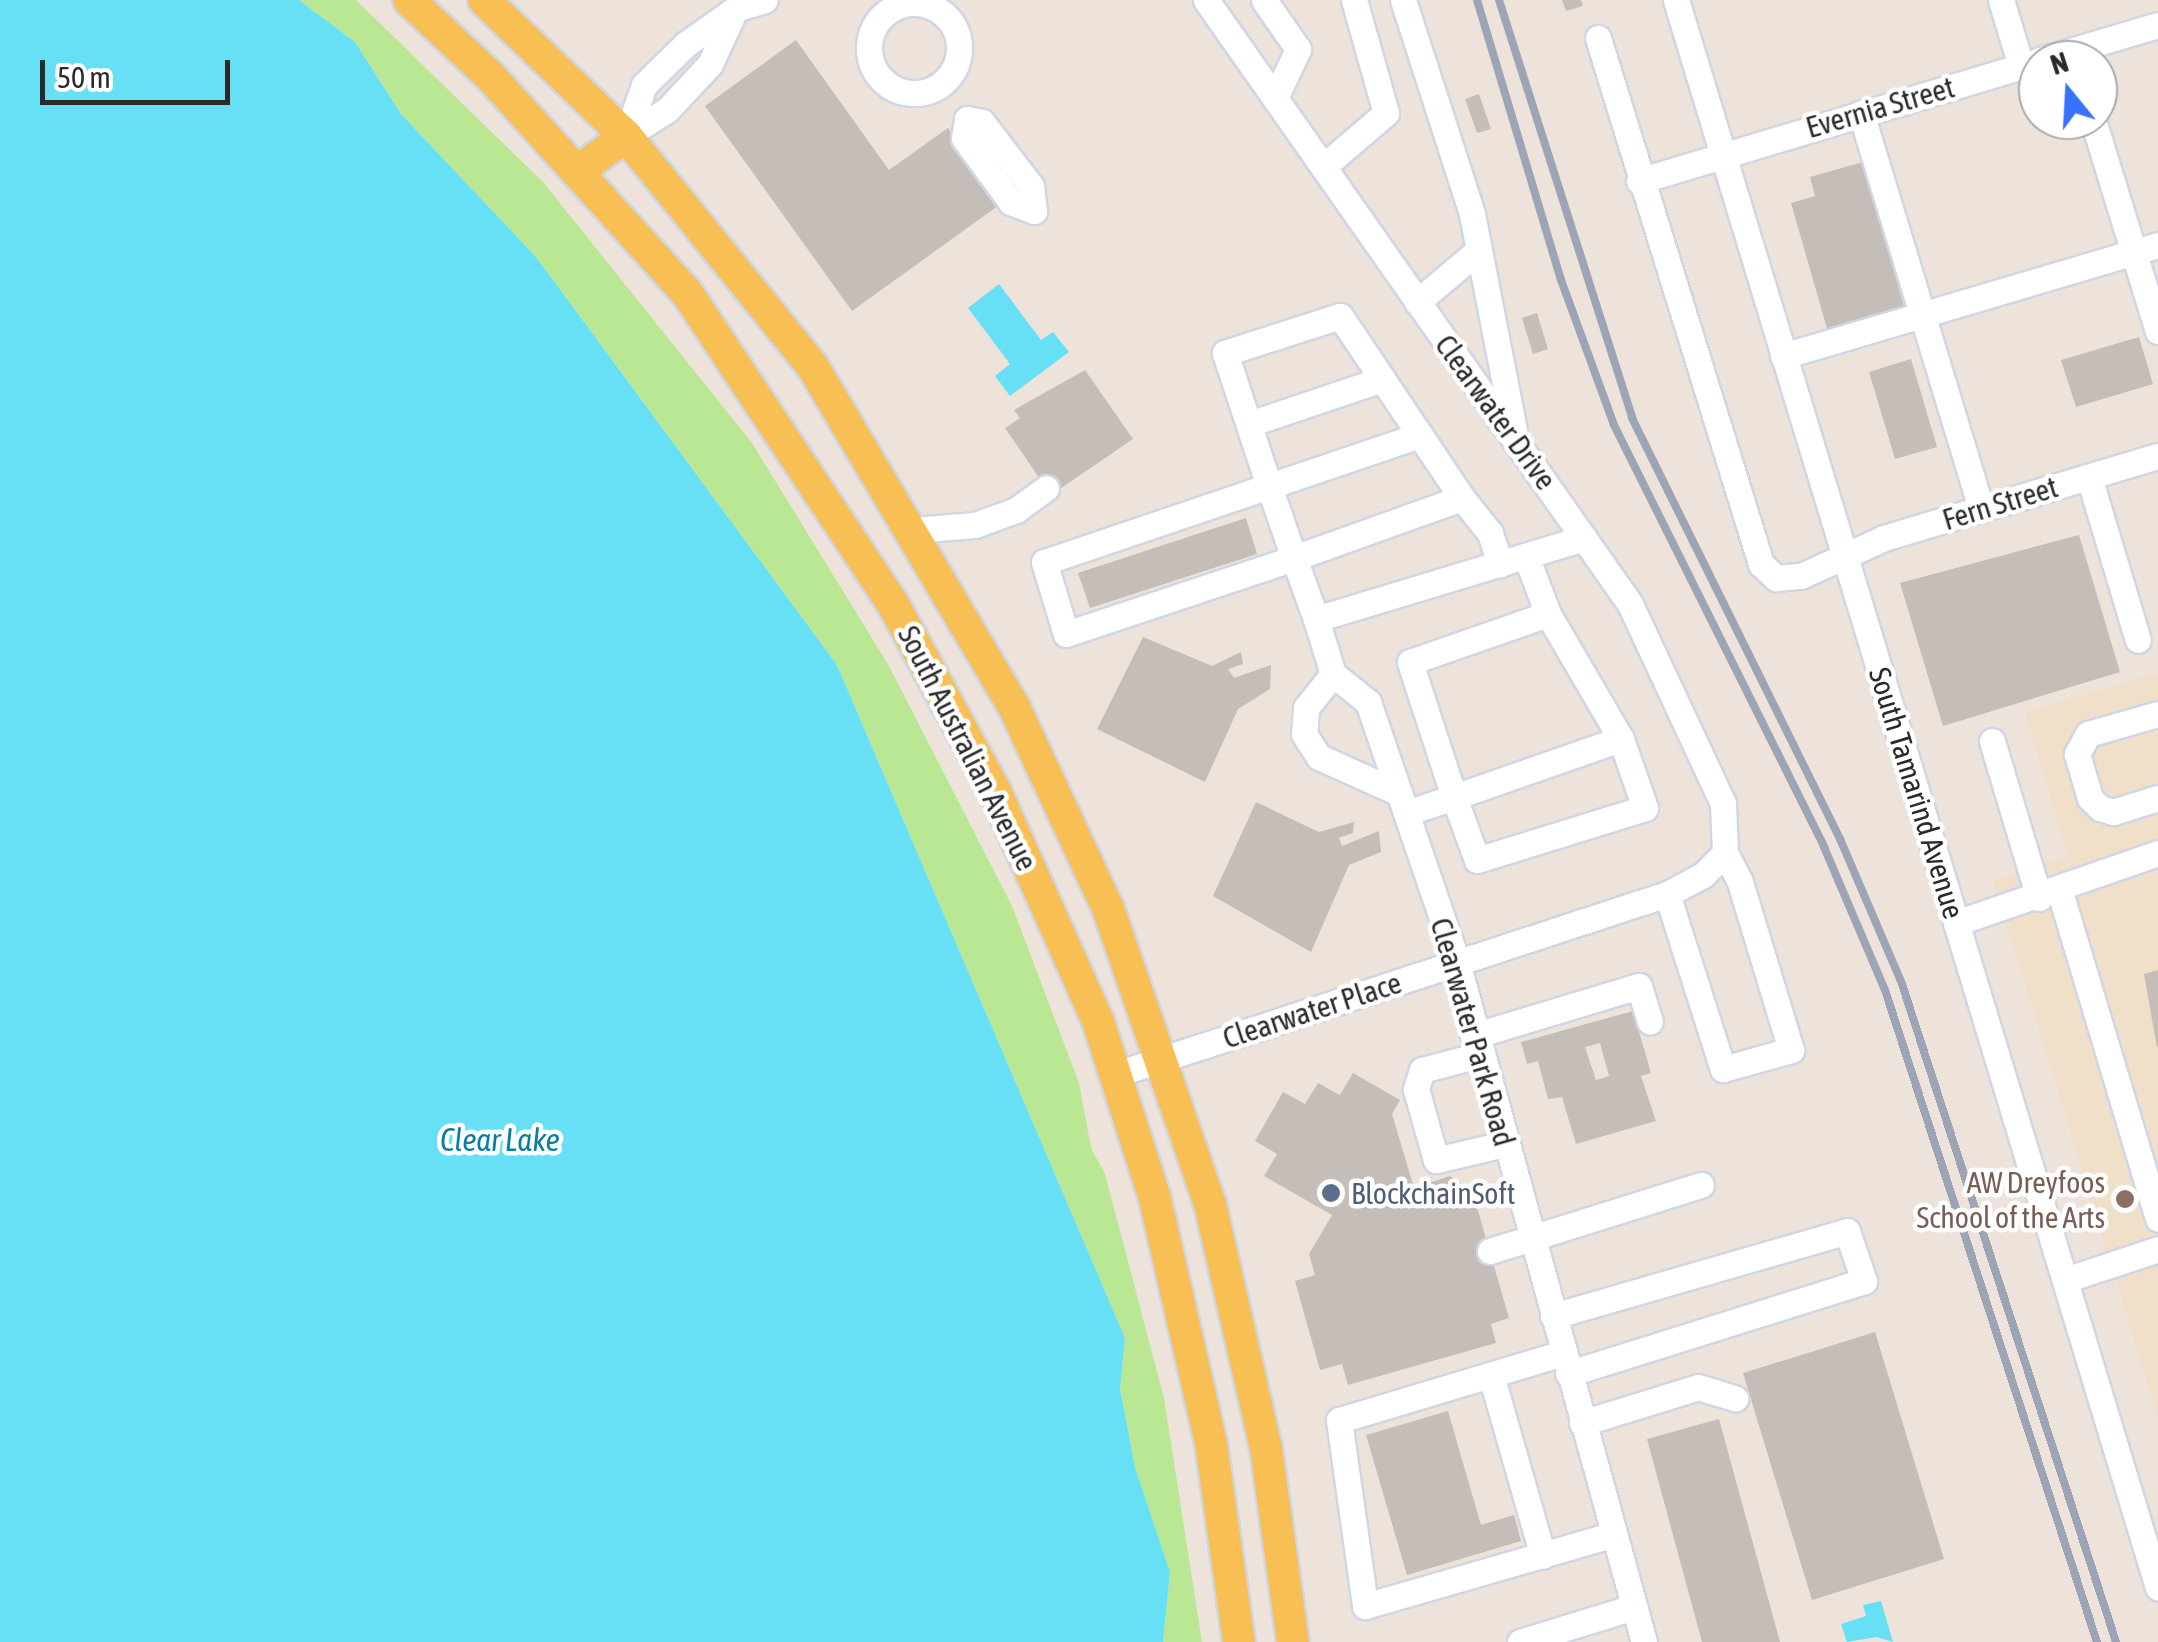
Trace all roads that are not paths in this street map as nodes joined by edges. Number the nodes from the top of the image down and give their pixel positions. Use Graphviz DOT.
graph roads {
  1 [pos="408,0"];
  2 [pos="484,0"];
  3 [pos="765,0"];
  4 [pos="1206,0"];
  5 [pos="1264,0"];
  6 [pos="1354,0"];
  7 [pos="1403,0"];
  8 [pos="1676,0"];
  9 [pos="2001,0"];
  10 [pos="888,4"];
  11 [pos="2158,25"];
  12 [pos="1598,38"];
  13 [pos="2022,40"];
  14 [pos="2115,40"];
  15 [pos="2018,66"];
  16 [pos="945,82"];
  17 [pos="1274,98"];
  18 [pos="1861,113"];
  19 [pos="626,136"];
  20 [pos="2101,140"];
  21 [pos="1722,154"];
  22 [pos="1322,166"];
  23 [pos="1001,167"];
  24 [pos="578,171"];
  25 [pos="1639,180"];
  26 [pos="2147,248"];
  27 [pos="1479,250"];
  28 [pos="1417,302"];
  29 [pos="1921,312"];
  30 [pos="2158,331"];
  31 [pos="1783,356"];
  32 [pos="1382,379"];
  33 [pos="1249,424"];
  34 [pos="1420,436"];
  35 [pos="1515,436"];
  36 [pos="2158,456"];
  37 [pos="2090,477"];
  38 [pos="1270,486"];
  39 [pos="1046,488"];
  40 [pos="1462,498"];
  41 [pos="1981,509"];
  42 [pos="914,530"];
  43 [pos="1584,538"];
  44 [pos="1843,551"];
  45 [pos="1526,556"];
  46 [pos="1294,558"];
  47 [pos="1500,564"];
  48 [pos="1548,614"];
  49 [pos="1316,619"];
  50 [pos="2138,640"];
  51 [pos="1333,674"];
  52 [pos="2158,714"];
  53 [pos="1621,739"];
  54 [pos="1992,741"];
  55 [pos="1454,797"];
  56 [pos="2158,798"];
  57 [pos="1403,803"];
  58 [pos="1724,853"];
  59 [pos="2158,853"];
  60 [pos="1667,894"];
  61 [pos="2049,895"];
  62 [pos="1956,923"];
  63 [pos="1457,962"];
  64 [pos="1650,1020"];
  65 [pos="1476,1046"];
  66 [pos="1165,1060"];
  67 [pos="1117,1074"];
  68 [pos="1504,1144"];
  69 [pos="1702,1184"];
  70 [pos="2158,1218"];
  71 [pos="1530,1239"];
  72 [pos="2158,1249"];
  73 [pos="1490,1251"];
  74 [pos="2065,1280"];
  75 [pos="1552,1316"];
  76 [pos="1566,1363"];
  77 [pos="1491,1374"];
  78 [pos="1735,1398"];
  79 [pos="1582,1422"];
  80 [pos="1614,1534"];
  81 [pos="1542,1556"];
  82 [pos="2158,1587"];
  83 [pos="1634,1607"];
  84 [pos="1239,1642"];
  85 [pos="1293,1642"];
  86 [pos="1520,1642"];
  87 [pos="1644,1642"];
  1 -- 24 [label="main road, South Australian Avenue"];
  2 -- 19 [label="main road, South Australian Avenue"];
  3 -- 19 [label="street"];
  4 -- 17 [label="street, Clearwater Drive"];
  5 -- 17 [label="street"];
  6 -- 22 [label="street"];
  7 -- 27 [label="street"];
  8 -- 21 [label="street, South Tamarind Avenue"];
  9 -- 13 [label="street"];
  10 -- 16 [label="street"];
  10 -- 16 [label="street"];
  11 -- 14 [label="street, Evernia Street"];
  12 -- 25 [label="street, Fern Street"];
  15 -- 18 [label="street, Evernia Street"];
  16 -- 23 [label="street"];
  17 -- 22 [label="street, Clearwater Drive"];
  18 -- 21 [label="street, Evernia Street"];
  18 -- 29 [label="street"];
  19 -- 24 [label="main road"];
  19 -- 42 [label="main road, South Australian Avenue"];
  20 -- 26 [label="street"];
  21 -- 25 [label="street, Evernia Street"];
  21 -- 31 [label="street, South Tamarind Avenue"];
  22 -- 28 [label="street, Clearwater Drive"];
  24 -- 67 [label="main road, South Australian Avenue"];
  25 -- 44 [label="street, Fern Street"];
  26 -- 29 [label="street"];
  26 -- 30 [label="street"];
  27 -- 28 [label="street"];
  27 -- 35 [label="street"];
  28 -- 35 [label="street, Clearwater Drive"];
  29 -- 31 [label="street"];
  29 -- 41 [label="street"];
  31 -- 44 [label="street, South Tamarind Avenue"];
  32 -- 33 [label="street"];
  32 -- 33 [label="street"];
  32 -- 34 [label="street"];
  33 -- 38 [label="street"];
  34 -- 38 [label="street"];
  34 -- 40 [label="street"];
  35 -- 43 [label="street, Clearwater Drive"];
  36 -- 37 [label="street, Fern Street"];
  37 -- 41 [label="street, Fern Street"];
  37 -- 50 [label="street"];
  38 -- 46 [label="street"];
  38 -- 46 [label="street"];
  39 -- 42 [label="street"];
  40 -- 46 [label="street"];
  40 -- 47 [label="street"];
  41 -- 44 [label="street, Fern Street"];
  42 -- 66 [label="main road, South Australian Avenue"];
  43 -- 45 [label="street"];
  43 -- 58 [label="street, Clearwater Drive"];
  44 -- 62 [label="street, South Tamarind Avenue"];
  45 -- 47 [label="street"];
  45 -- 48 [label="street"];
  46 -- 49 [label="street"];
  47 -- 49 [label="street"];
  48 -- 53 [label="street"];
  48 -- 55 [label="street"];
  49 -- 51 [label="street"];
  51 -- 57 [label="street, Clearwater Park Road"];
  51 -- 57 [label="street"];
  52 -- 56 [label="street"];
  53 -- 55 [label="street"];
  53 -- 55 [label="street"];
  54 -- 61 [label="street"];
  55 -- 57 [label="street"];
  57 -- 63 [label="street, Clearwater Park Road"];
  58 -- 60 [label="street, Clearwater Place"];
  58 -- 60 [label="street"];
  59 -- 61 [label="street"];
  60 -- 63 [label="street, Clearwater Place"];
  61 -- 62 [label="street"];
  61 -- 70 [label="street"];
  62 -- 74 [label="street, South Tamarind Avenue"];
  63 -- 65 [label="street, Clearwater Park Road"];
  63 -- 66 [label="street, Clearwater Place"];
  64 -- 65 [label="street"];
  65 -- 68 [label="street, Clearwater Park Road"];
  65 -- 68 [label="street"];
  66 -- 67 [label="street, Clearwater Place"];
  66 -- 85 [label="main road, South Australian Avenue"];
  67 -- 84 [label="main road, South Australian Avenue"];
  68 -- 71 [label="street, Clearwater Park Road"];
  69 -- 71 [label="street"];
  71 -- 73 [label="street"];
  71 -- 75 [label="street, Clearwater Park Road"];
  72 -- 74 [label="street"];
  74 -- 82 [label="street, South Tamarind Avenue"];
  75 -- 76 [label="street, Clearwater Park Road"];
  75 -- 76 [label="street"];
  76 -- 77 [label="street"];
  76 -- 79 [label="street, Clearwater Park Road"];
  77 -- 81 [label="street"];
  77 -- 81 [label="street"];
  78 -- 79 [label="street"];
  79 -- 80 [label="street, Clearwater Park Road"];
  80 -- 81 [label="street"];
  80 -- 83 [label="street, Clearwater Park Road"];
  83 -- 86 [label="street"];
  83 -- 87 [label="street, Clearwater Park Road"];
}
